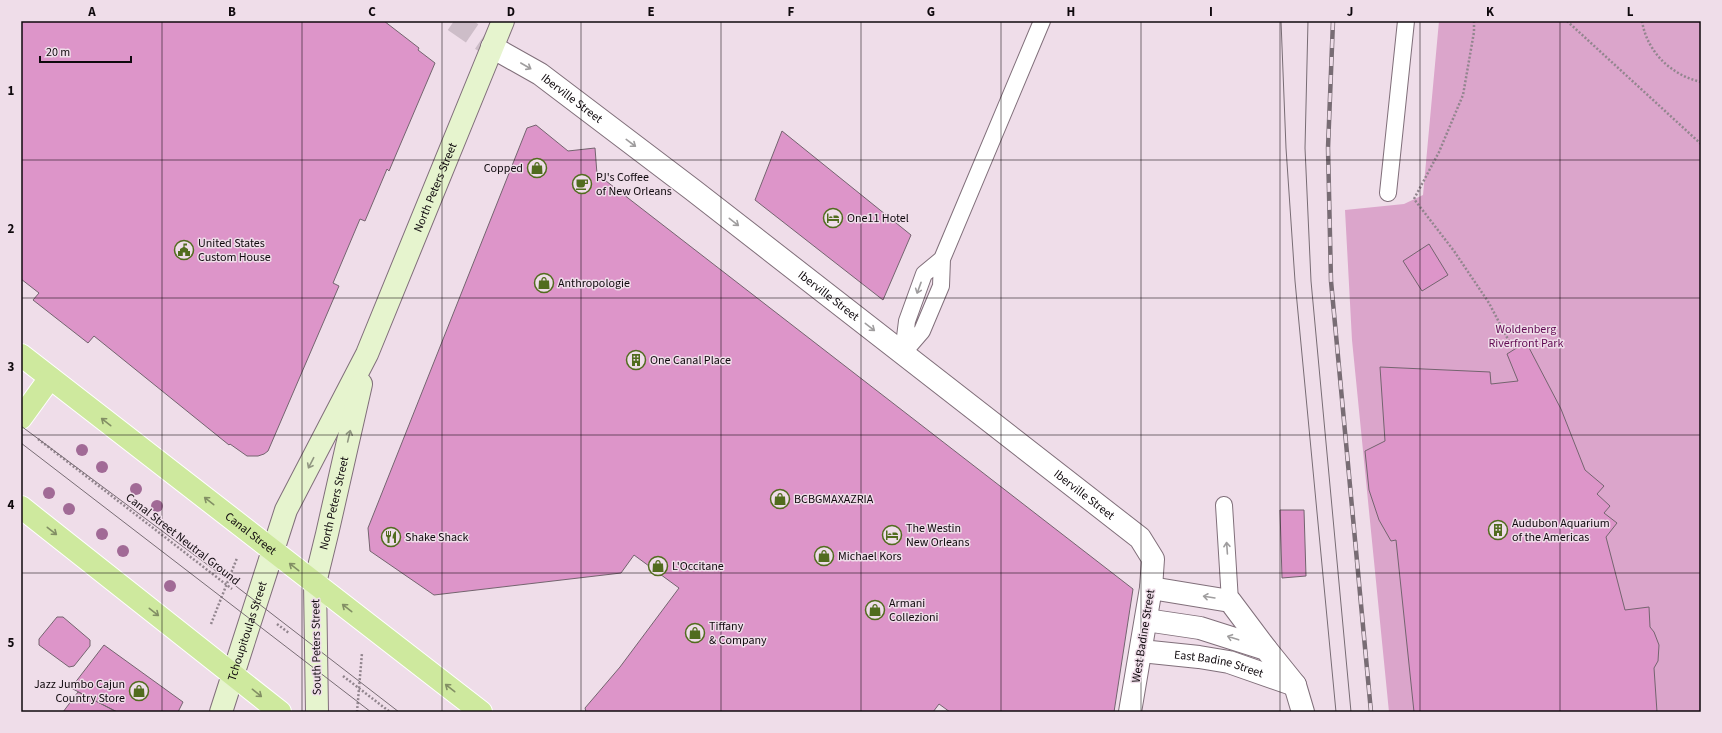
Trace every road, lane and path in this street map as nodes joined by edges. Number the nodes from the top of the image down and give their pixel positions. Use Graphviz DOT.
graph roads {
  1 [pos="503,21"];
  2 [pos="1042,21"];
  3 [pos="1406,21"];
  4 [pos="1474,21"];
  5 [pos="1567,21"];
  6 [pos="1642,21"];
  7 [pos="492,47"];
  8 [pos="1701,82"];
  9 [pos="1701,144"];
  10 [pos="1388,193"];
  11 [pos="1512,348"];
  12 [pos="903,353"];
  13 [pos="367,354"];
  14 [pos="21,355"];
  15 [pos="50,378"];
  16 [pos="21,418"];
  17 [pos="34,435"];
  18 [pos="1224,505"];
  19 [pos="21,507"];
  20 [pos="273,551"];
  21 [pos="238,555"];
  22 [pos="1152,559"];
  23 [pos="315,583"];
  24 [pos="226,585"];
  25 [pos="1151,588"];
  26 [pos="1230,601"];
  27 [pos="255,607"];
  28 [pos="1146,620"];
  29 [pos="210,628"];
  30 [pos="362,649"];
  31 [pos="1266,649"];
  32 [pos="1141,651"];
  33 [pos="316,654"];
  34 [pos="234,675"];
  35 [pos="1295,685"];
  36 [pos="359,688"];
  37 [pos="221,712"];
  38 [pos="280,712"];
  39 [pos="317,712"];
  40 [pos="357,712"];
  41 [pos="390,712"];
  42 [pos="481,712"];
  43 [pos="1130,712"];
  44 [pos="1303,712"];
  1 -- 7 [label="street, North Peters Street"];
  2 -- 12 [label="lane"];
  3 -- 10 [label="lane"];
  4 -- 11 [label="path"];
  5 -- 9 [label="path"];
  6 -- 8 [label="path"];
  7 -- 12 [label="street, Iberville Street, one-way"];
  7 -- 13 [label="street, North Peters Street"];
  12 -- 22 [label="street, Iberville Street"];
  13 -- 20 [label="street, North Peters Street, one-way"];
  23 -- 13 [label="street, North Peters Street, one-way"];
  14 -- 15 [label="main road, Canal Street"];
  15 -- 16 [label="main road"];
  20 -- 15 [label="main road, Canal Street, one-way"];
  17 -- 24 [label="path, Canal Street Neutral Ground"];
  26 -- 18 [label="lane, one-way"];
  19 -- 34 [label="main road, one-way"];
  23 -- 20 [label="main road, Canal Street, one-way"];
  20 -- 27 [label="street, Tchoupitoulas Street"];
  21 -- 24 [label="path"];
  22 -- 25 [label="street, West Badine Street"];
  23 -- 33 [label="street, South Peters Street"];
  42 -- 23 [label="main road, Canal Street, one-way"];
  24 -- 27 [label="path, Canal Street Neutral Ground"];
  24 -- 29 [label="path"];
  26 -- 25 [label="street, one-way"];
  25 -- 28 [label="street, West Badine Street"];
  26 -- 31 [label="street, East Badine Street"];
  27 -- 33 [label="path, Canal Street Neutral Ground"];
  27 -- 34 [label="street, Tchoupitoulas Street"];
  31 -- 28 [label="street, one-way"];
  28 -- 32 [label="street, West Badine Street"];
  30 -- 36 [label="path"];
  31 -- 35 [label="street, East Badine Street"];
  32 -- 35 [label="street, East Badine Street"];
  32 -- 43 [label="street, West Badine Street"];
  33 -- 36 [label="path, Canal Street Neutral Ground"];
  33 -- 39 [label="street, South Peters Street"];
  34 -- 37 [label="street, Tchoupitoulas Street"];
  34 -- 38 [label="main road, one-way"];
  35 -- 44 [label="street, East Badine Street"];
  36 -- 40 [label="path"];
  36 -- 41 [label="path, Canal Street Neutral Ground"];
}
